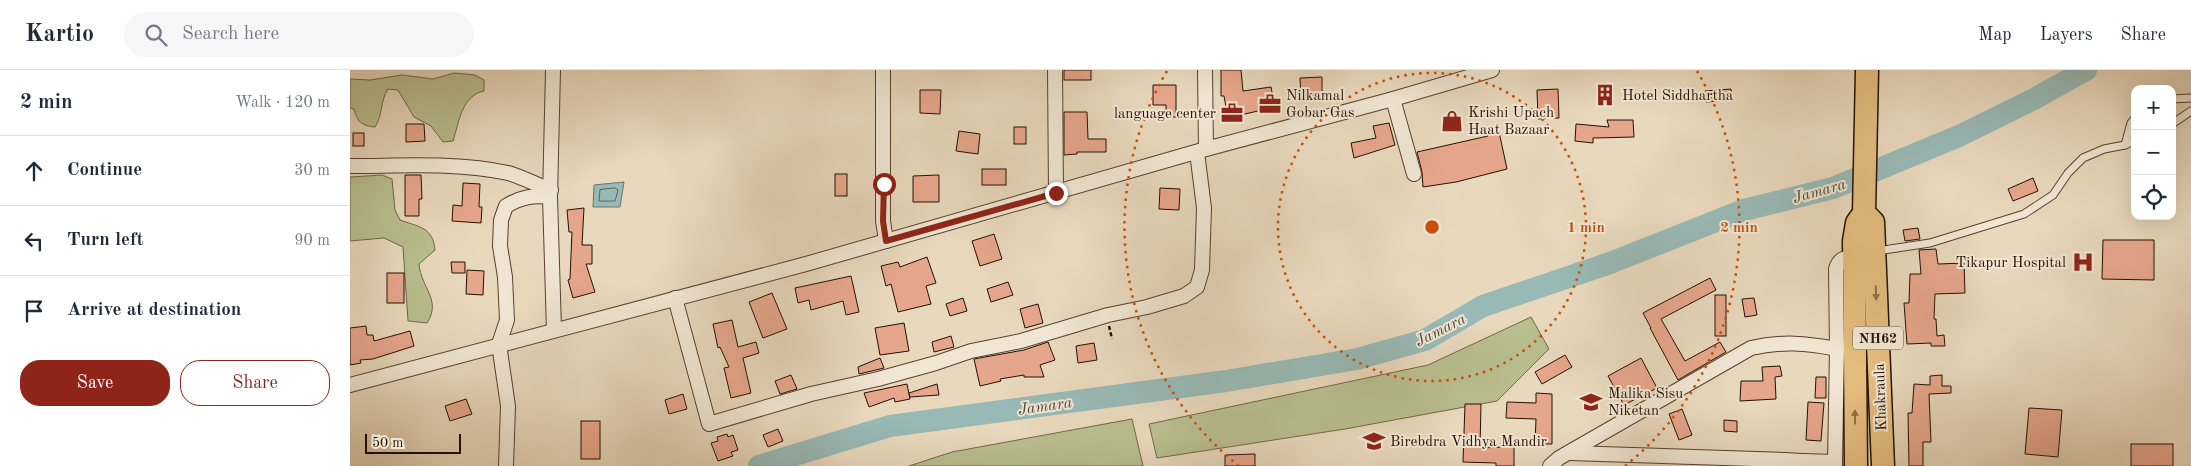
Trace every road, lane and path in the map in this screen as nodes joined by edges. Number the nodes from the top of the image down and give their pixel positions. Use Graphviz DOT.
graph roads {
  1 [pos="553,70"];
  2 [pos="883,70"];
  3 [pos="1055,70"];
  4 [pos="1206,70"];
  5 [pos="1492,70"];
  6 [pos="1864,72"];
  7 [pos="2191,98"];
  8 [pos="1393,99"];
  9 [pos="2176,99"];
  10 [pos="2191,111"];
  11 [pos="2176,121"];
  12 [pos="2131,123"];
  13 [pos="2131,142"];
  14 [pos="2125,145"];
  15 [pos="1201,150"];
  16 [pos="350,166"];
  17 [pos="1414,174"];
  18 [pos="1056,193"];
  19 [pos="550,194"];
  20 [pos="886,241"];
  21 [pos="1864,254"];
  22 [pos="675,298"];
  23 [pos="554,330"];
  24 [pos="499,344"];
  25 [pos="1836,349"];
  26 [pos="350,385"];
  27 [pos="1570,453"];
  28 [pos="1802,463"];
  29 [pos="1842,465"];
  30 [pos="506,466"];
  31 [pos="1550,466"];
  32 [pos="1883,466"];
  1 -- 19 [label="street"];
  2 -- 20 [label="street"];
  3 -- 18 [label="street"];
  4 -- 15 [label="street"];
  5 -- 8 [label="street"];
  6 -- 21 [label="main road, Khakraula / NH62"];
  7 -- 9 [label="lane"];
  8 -- 15 [label="street"];
  8 -- 17 [label="street"];
  10 -- 11 [label="lane"];
  12 -- 14 [label="lane"];
  13 -- 14 [label="lane"];
  14 -- 21 [label="lane"];
  15 -- 18 [label="street"];
  15 -- 22 [label="street"];
  16 -- 19 [label="street"];
  18 -- 20 [label="street"];
  19 -- 23 [label="street"];
  19 -- 24 [label="street"];
  20 -- 22 [label="street"];
  21 -- 25 [label="street"];
  29 -- 21 [label="main road, Khakraula / NH62, one-way"];
  21 -- 32 [label="main road, Khakraula / NH62, one-way"];
  22 -- 23 [label="street"];
  23 -- 24 [label="street"];
  24 -- 26 [label="street"];
  24 -- 30 [label="street"];
  25 -- 27 [label="street"];
  25 -- 29 [label="street"];
  27 -- 28 [label="street"];
  27 -- 31 [label="street"];
  28 -- 29 [label="street"];
}
